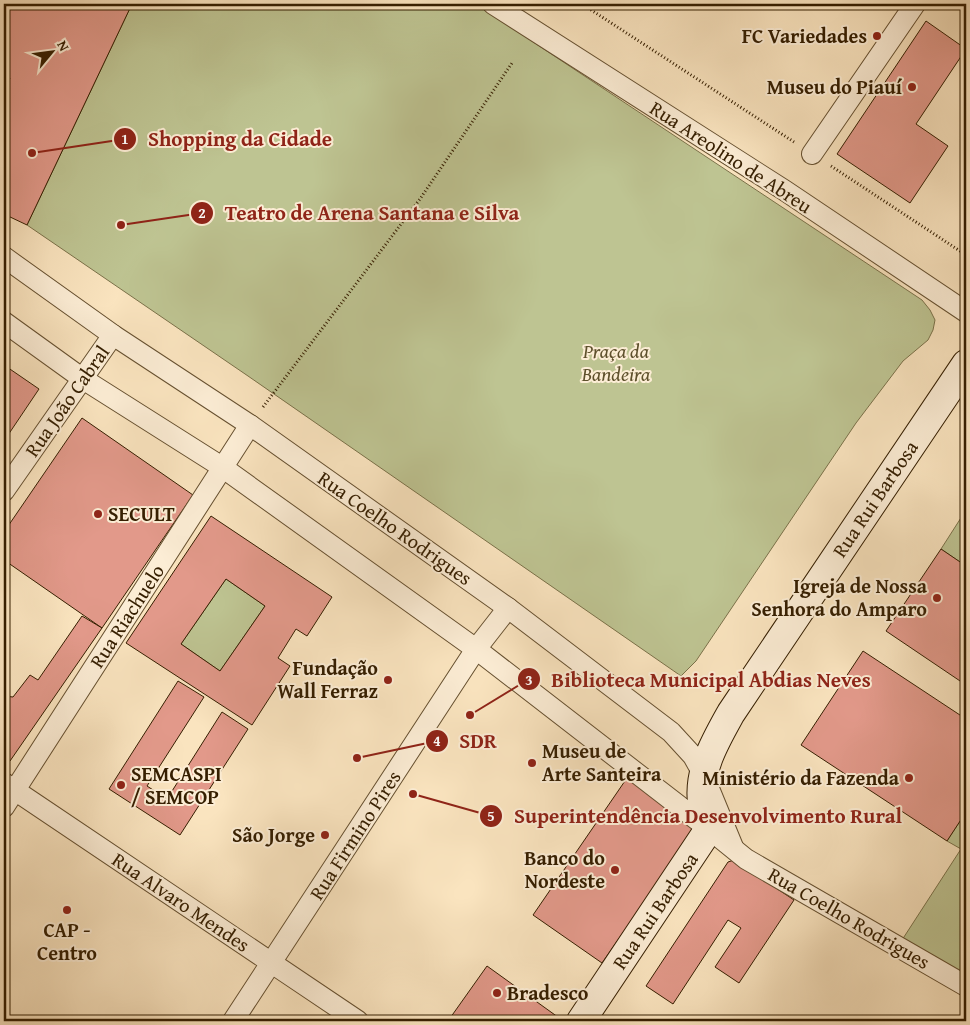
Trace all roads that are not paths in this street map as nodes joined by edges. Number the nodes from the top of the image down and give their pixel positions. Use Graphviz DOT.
graph roads {
  1 [pos="493,4"];
  2 [pos="915,4"];
  3 [pos="812,154"];
  4 [pos="4,257"];
  5 [pos="966,312"];
  6 [pos="4,322"];
  7 [pos="113,335"];
  8 [pos="966,364"];
  9 [pos="84,379"];
  10 [pos="250,425"];
  11 [pos="222,467"];
  12 [pos="4,491"];
  13 [pos="508,608"];
  14 [pos="476,649"];
  15 [pos="703,774"];
  16 [pos="7,793"];
  17 [pos="710,829"];
  18 [pos="733,848"];
  19 [pos="272,963"];
  20 [pos="966,986"];
  21 [pos="232,1021"];
  22 [pos="358,1021"];
  23 [pos="581,1021"];
  1 -- 5 [label="street, Rua Areolino de Abreu"];
  2 -- 3 [label="street"];
  4 -- 7 [label="street, Rua Coelho Rodrigues"];
  6 -- 9 [label="street"];
  7 -- 9 [label="street, Rua João Cabral"];
  7 -- 10 [label="street, Rua Coelho Rodrigues"];
  8 -- 15 [label="street, Rua Rui Barbosa"];
  9 -- 11 [label="street"];
  9 -- 12 [label="street, Rua João Cabral"];
  10 -- 11 [label="street, Rua Riachuelo"];
  10 -- 13 [label="street, Rua Coelho Rodrigues"];
  11 -- 14 [label="street"];
  11 -- 16 [label="street, Rua Riachuelo"];
  13 -- 14 [label="street, Rua Firmino Pires"];
  13 -- 15 [label="street, Rua Coelho Rodrigues"];
  14 -- 17 [label="street, Rua Coelho Rodrigues"];
  14 -- 19 [label="street, Rua Firmino Pires"];
  15 -- 17 [label="street, Rua Rui Barbosa"];
  15 -- 18 [label="street, Rua Coelho Rodrigues"];
  16 -- 19 [label="street, Rua Alvaro Mendes"];
  17 -- 18 [label="street, Rua Coelho Rodrigues"];
  17 -- 23 [label="street, Rua Rui Barbosa"];
  18 -- 20 [label="street, Rua Coelho Rodrigues"];
  19 -- 21 [label="street, Rua Firmino Pires"];
  19 -- 22 [label="street, Rua Alvaro Mendes"];
}
